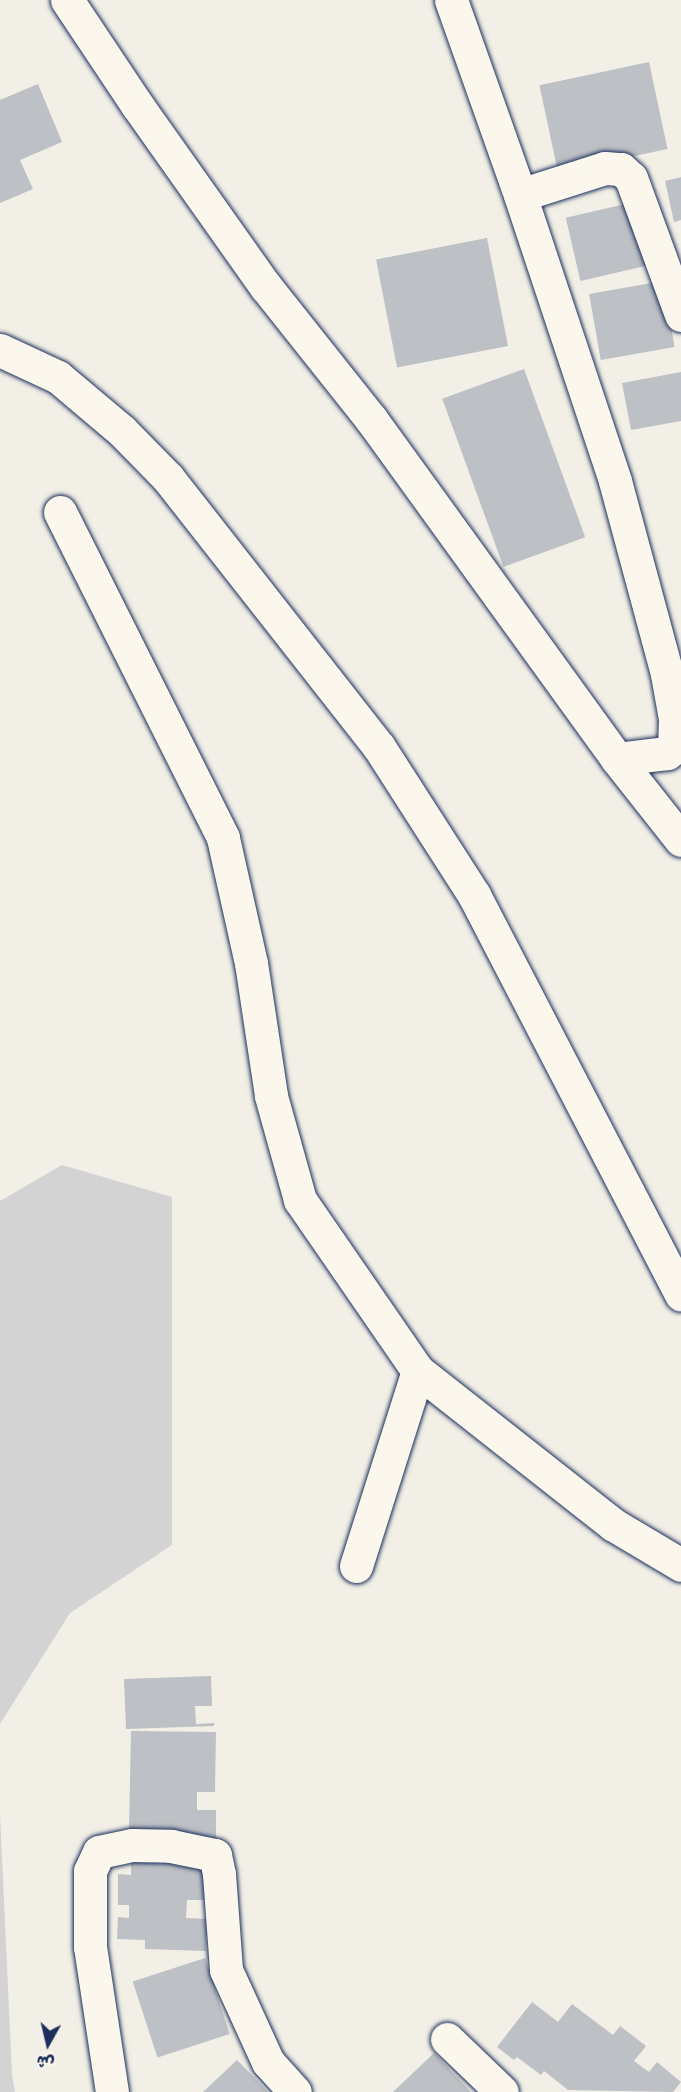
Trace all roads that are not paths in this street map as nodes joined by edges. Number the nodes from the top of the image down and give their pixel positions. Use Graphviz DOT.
graph roads {
  1 [pos="68,0"];
  2 [pos="451,0"];
  3 [pos="520,195"];
  4 [pos="681,315"];
  5 [pos="0,350"];
  6 [pos="60,512"];
  7 [pos="678,736"];
  8 [pos="617,759"];
  9 [pos="681,840"];
  10 [pos="681,1295"];
  11 [pos="418,1371"];
  12 [pos="681,1565"];
  13 [pos="356,1566"];
  14 [pos="447,2039"];
  15 [pos="112,2092"];
  16 [pos="295,2092"];
  17 [pos="502,2092"];
  1 -- 8 [label="street"];
  2 -- 3 [label="street"];
  3 -- 4 [label="street"];
  3 -- 7 [label="street"];
  5 -- 10 [label="street"];
  6 -- 11 [label="street"];
  7 -- 8 [label="street"];
  8 -- 9 [label="street"];
  11 -- 12 [label="street"];
  11 -- 13 [label="street"];
  14 -- 17 [label="street"];
  15 -- 16 [label="street"];
}
